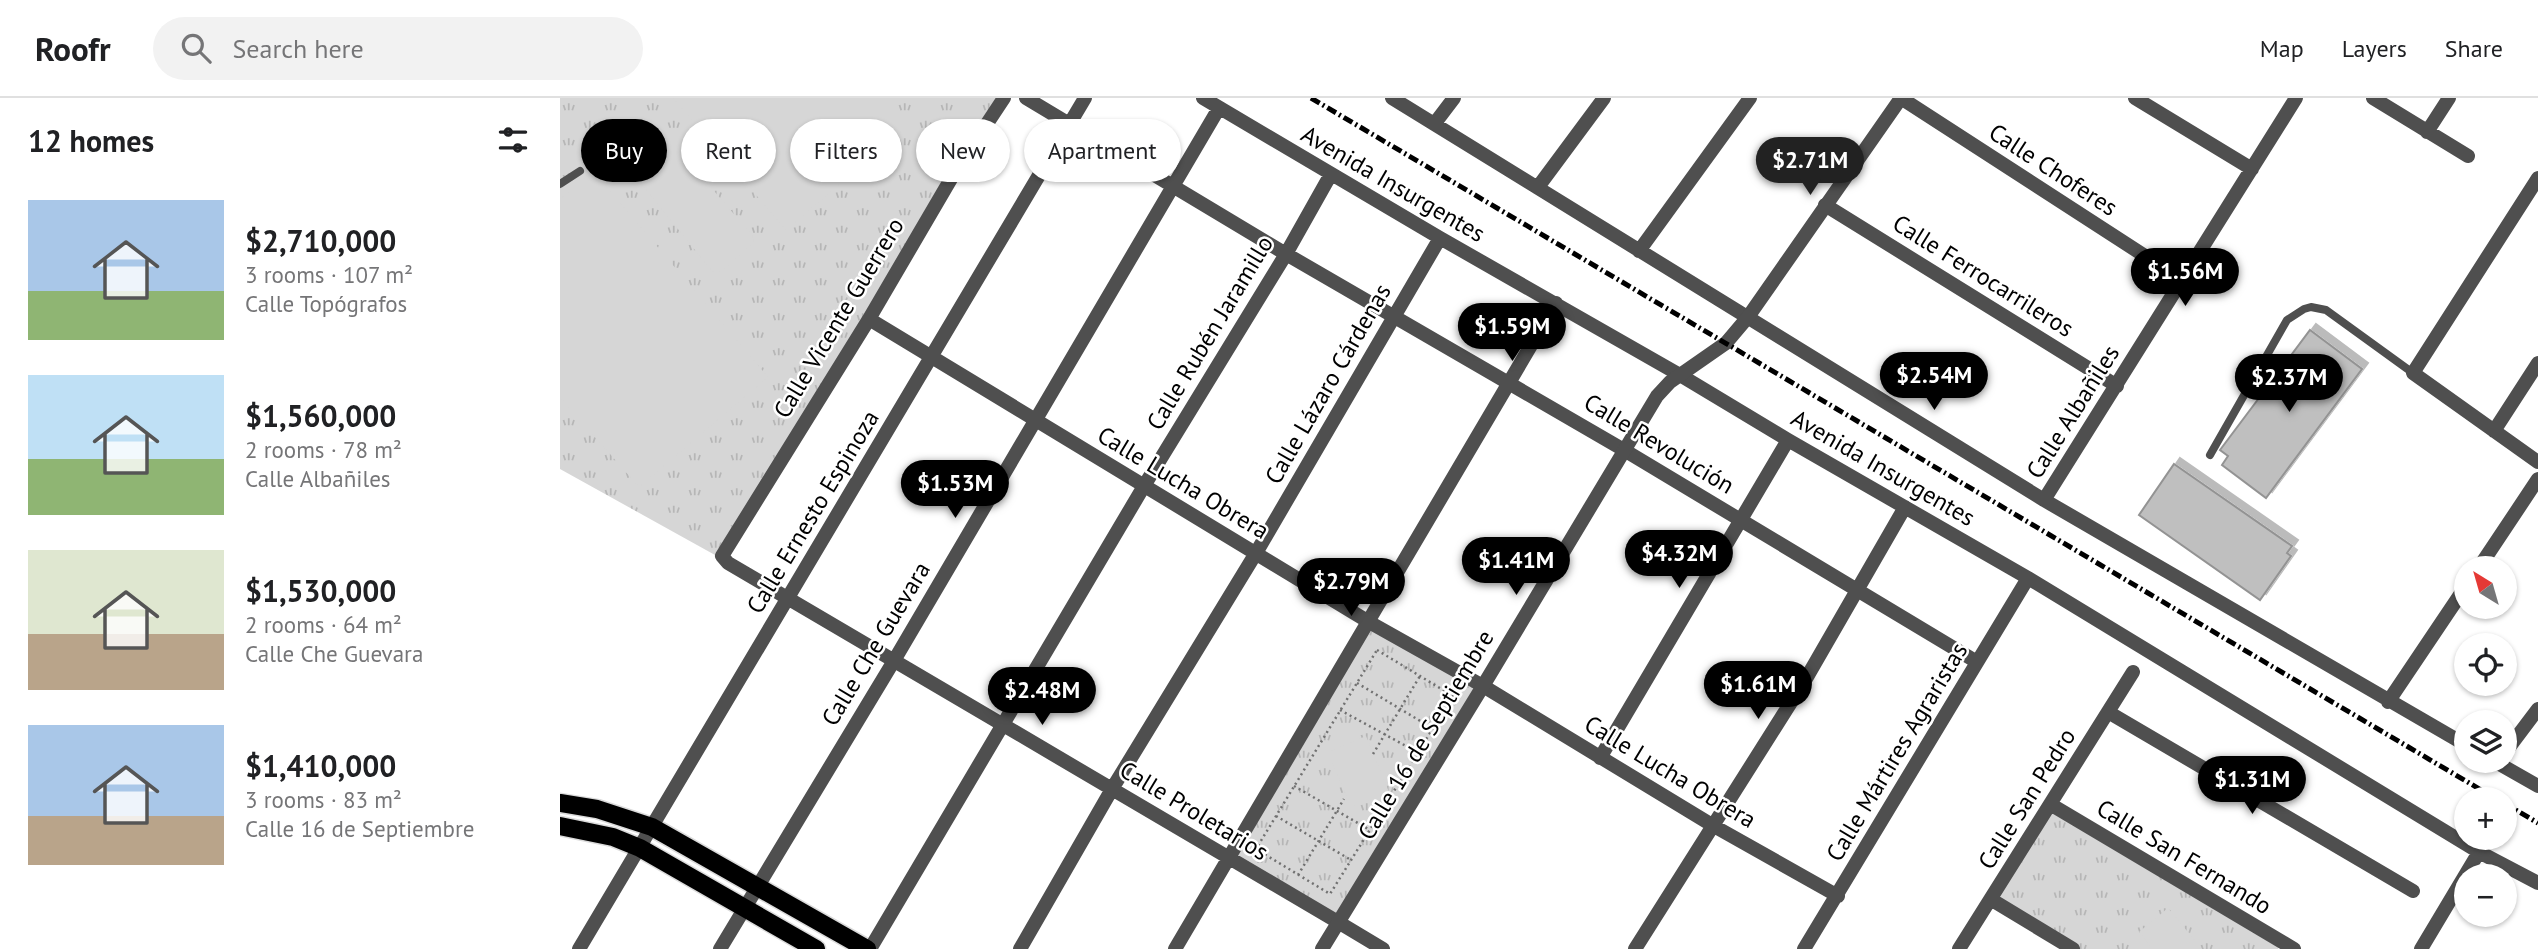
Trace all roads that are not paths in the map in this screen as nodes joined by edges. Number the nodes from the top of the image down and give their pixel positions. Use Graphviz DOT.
graph roads {
  1 [pos="1004,98"];
  2 [pos="1026,98"];
  3 [pos="1085,98"];
  4 [pos="1203,98"];
  5 [pos="1392,98"];
  6 [pos="1454,98"];
  7 [pos="1604,98"];
  8 [pos="1750,98"];
  9 [pos="1901,98"];
  10 [pos="2135,98"];
  11 [pos="2296,98"];
  12 [pos="2373,98"];
  13 [pos="2449,98"];
  14 [pos="1219,108"];
  15 [pos="1062,119"];
  16 [pos="1073,119"];
  17 [pos="1435,124"];
  18 [pos="2427,132"];
  19 [pos="2468,156"];
  20 [pos="2252,169"];
  21 [pos="580,171"];
  22 [pos="1331,174"];
  23 [pos="2538,178"];
  24 [pos="1035,182"];
  25 [pos="1166,182"];
  26 [pos="560,184"];
  27 [pos="1173,186"];
  28 [pos="1538,187"];
  29 [pos="1825,205"];
  30 [pos="1440,239"];
  31 [pos="1639,251"];
  32 [pos="1286,254"];
  33 [pos="2182,280"];
  34 [pos="1556,303"];
  35 [pos="1394,316"];
  36 [pos="1748,317"];
  37 [pos="869,319"];
  38 [pos="930,357"];
  39 [pos="2538,363"];
  40 [pos="2413,373"];
  41 [pos="1680,375"];
  42 [pos="1511,383"];
  43 [pos="2117,386"];
  44 [pos="1034,420"];
  45 [pos="2494,431"];
  46 [pos="1788,440"];
  47 [pos="1624,450"];
  48 [pos="2210,455"];
  49 [pos="2538,461"];
  50 [pos="2538,479"];
  51 [pos="1144,486"];
  52 [pos="2044,500"];
  53 [pos="1905,507"];
  54 [pos="1740,520"];
  55 [pos="1256,553"];
  56 [pos="2486,556"];
  57 [pos="728,563"];
  58 [pos="2028,578"];
  59 [pos="1857,591"];
  60 [pos="789,598"];
  61 [pos="2454,604"];
  62 [pos="1369,622"];
  63 [pos="894,659"];
  64 [pos="1977,662"];
  65 [pos="2133,672"];
  66 [pos="1483,686"];
  67 [pos="2388,702"];
  68 [pos="2538,709"];
  69 [pos="2108,712"];
  70 [pos="1003,724"];
  71 [pos="2517,736"];
  72 [pos="2454,739"];
  73 [pos="1600,758"];
  74 [pos="2517,772"];
  75 [pos="2538,786"];
  76 [pos="1112,789"];
  77 [pos="560,803"];
  78 [pos="2050,804"];
  79 [pos="1712,825"];
  80 [pos="560,826"];
  81 [pos="652,827"];
  82 [pos="640,848"];
  83 [pos="2479,852"];
  84 [pos="1230,858"];
  85 [pos="2538,883"];
  86 [pos="757,886"];
  87 [pos="2413,891"];
  88 [pos="1838,896"];
  89 [pos="1992,900"];
  90 [pos="744,907"];
  91 [pos="1338,922"];
  92 [pos="2285,947"];
  93 [pos="579,949"];
  94 [pos="720,949"];
  95 [pos="816,949"];
  96 [pos="869,949"];
  97 [pos="1020,949"];
  98 [pos="1175,949"];
  99 [pos="1322,949"];
  100 [pos="1383,949"];
  101 [pos="1635,949"];
  102 [pos="1804,949"];
  103 [pos="1959,949"];
  104 [pos="2073,949"];
  105 [pos="2421,949"];
  1 -- 37 [label="street, Calle Vicente Guerrero"];
  2 -- 15 [label="street, Calle Revolución"];
  3 -- 16 [label="street, Calle Ernesto Espinoza"];
  4 -- 14 [label="street, Avenida Insurgentes"];
  5 -- 17 [label="street"];
  6 -- 17 [label="street"];
  7 -- 28 [label="street"];
  8 -- 31 [label="street"];
  9 -- 29 [label="street, Calle 16 de Septiembre"];
  9 -- 33 [label="street, Calle Choferes"];
  10 -- 20 [label="street"];
  11 -- 20 [label="street, Calle Albañiles"];
  12 -- 18 [label="street"];
  13 -- 18 [label="street"];
  14 -- 22 [label="street, Avenida Insurgentes"];
  14 -- 27 [label="street, Calle Che Guevara"];
  17 -- 28 [label="street"];
  18 -- 19 [label="street"];
  20 -- 33 [label="street, Calle Albañiles"];
  21 -- 26 [label="lane"];
  22 -- 30 [label="street, Avenida Insurgentes"];
  22 -- 32 [label="street, Calle Rubén Jaramillo"];
  23 -- 40 [label="street"];
  24 -- 38 [label="street, Calle Ernesto Espinoza"];
  25 -- 27 [label="street, Calle Revolución"];
  27 -- 32 [label="street, Calle Revolución"];
  27 -- 44 [label="street, Calle Che Guevara"];
  28 -- 31 [label="street"];
  29 -- 36 [label="street, Calle 16 de Septiembre"];
  29 -- 43 [label="street, Calle Ferrocarrileros"];
  30 -- 34 [label="street, Avenida Insurgentes"];
  30 -- 35 [label="street, Calle Lázaro Cárdenas"];
  31 -- 36 [label="street"];
  32 -- 35 [label="street, Calle Revolución"];
  32 -- 51 [label="street, Calle Rubén Jaramillo"];
  33 -- 43 [label="street, Calle Albañiles"];
  34 -- 41 [label="street, Avenida Insurgentes"];
  34 -- 42 [label="street"];
  35 -- 42 [label="street, Calle Revolución"];
  35 -- 55 [label="street, Calle Lázaro Cárdenas"];
  36 -- 41 [label="street, Calle 16 de Septiembre"];
  36 -- 52 [label="street"];
  37 -- 38 [label="street, Calle Lucha Obrera"];
  37 -- 57 [label="street, Calle Vicente Guerrero"];
  38 -- 44 [label="street, Calle Lucha Obrera"];
  38 -- 60 [label="street, Calle Ernesto Espinoza"];
  39 -- 45 [label="street"];
  40 -- 45 [label="street"];
  40 -- 48 [label="lane"];
  41 -- 46 [label="street, Avenida Insurgentes"];
  41 -- 47 [label="street, Calle 16 de Septiembre"];
  42 -- 47 [label="street, Calle Revolución"];
  42 -- 62 [label="street"];
  43 -- 52 [label="street, Calle Albañiles"];
  44 -- 51 [label="street, Calle Lucha Obrera"];
  44 -- 63 [label="street, Calle Che Guevara"];
  45 -- 49 [label="street"];
  46 -- 53 [label="street, Avenida Insurgentes"];
  46 -- 54 [label="street"];
  47 -- 54 [label="street, Calle Revolución"];
  47 -- 66 [label="street, Calle 16 de Septiembre"];
  50 -- 56 [label="street"];
  51 -- 55 [label="street, Calle Lucha Obrera"];
  51 -- 70 [label="street, Calle Rubén Jaramillo"];
  52 -- 67 [label="street"];
  53 -- 58 [label="street, Avenida Insurgentes"];
  53 -- 59 [label="street"];
  54 -- 59 [label="street, Calle Revolución"];
  54 -- 73 [label="street"];
  55 -- 62 [label="street, Calle Lucha Obrera"];
  55 -- 76 [label="street, Calle Lázaro Cárdenas"];
  57 -- 60 [label="street, Calle Proletarios"];
  58 -- 64 [label="street, Calle Mártires Agraristas"];
  58 -- 83 [label="street, Avenida Insurgentes"];
  59 -- 64 [label="street, Calle Revolución"];
  59 -- 79 [label="street"];
  60 -- 63 [label="street, Calle Proletarios"];
  60 -- 81 [label="street, Calle Ernesto Espinoza"];
  61 -- 67 [label="street"];
  62 -- 66 [label="street, Calle Lucha Obrera"];
  62 -- 84 [label="street"];
  63 -- 70 [label="street, Calle Proletarios"];
  63 -- 86 [label="street, Calle Che Guevara"];
  64 -- 88 [label="street, Calle Mártires Agraristas"];
  65 -- 69 [label="street, Calle San Pedro"];
  66 -- 73 [label="street, Calle Lucha Obrera"];
  66 -- 91 [label="street, Calle 16 de Septiembre"];
  67 -- 72 [label="street"];
  68 -- 71 [label="street"];
  69 -- 78 [label="street, Calle San Pedro"];
  69 -- 87 [label="street"];
  70 -- 76 [label="street, Calle Proletarios"];
  70 -- 96 [label="street, Calle Rubén Jaramillo"];
  73 -- 79 [label="street, Calle Lucha Obrera"];
  74 -- 75 [label="street"];
  76 -- 84 [label="street, Calle Proletarios"];
  76 -- 97 [label="street, Calle Lázaro Cárdenas"];
  77 -- 81 [label="main road"];
  78 -- 89 [label="street, Calle San Pedro"];
  78 -- 92 [label="street, Calle San Fernando"];
  79 -- 88 [label="street, Calle Lucha Obrera"];
  79 -- 101 [label="street"];
  80 -- 82 [label="main road"];
  81 -- 82 [label="street, Calle Ernesto Espinoza"];
  81 -- 86 [label="main road"];
  82 -- 90 [label="main road"];
  82 -- 93 [label="street, Calle Ernesto Espinoza"];
  83 -- 85 [label="street, Avenida Insurgentes"];
  83 -- 105 [label="street"];
  84 -- 91 [label="street, Calle Proletarios"];
  84 -- 98 [label="street"];
  86 -- 90 [label="street, Calle Che Guevara"];
  86 -- 96 [label="main road"];
  88 -- 102 [label="street, Calle Mártires Agraristas"];
  89 -- 103 [label="street, Calle San Pedro"];
  89 -- 104 [label="street"];
  90 -- 94 [label="street, Calle Che Guevara"];
  90 -- 95 [label="main road"];
  91 -- 99 [label="street, Calle 16 de Septiembre"];
  91 -- 100 [label="street, Calle Proletarios"];
}
